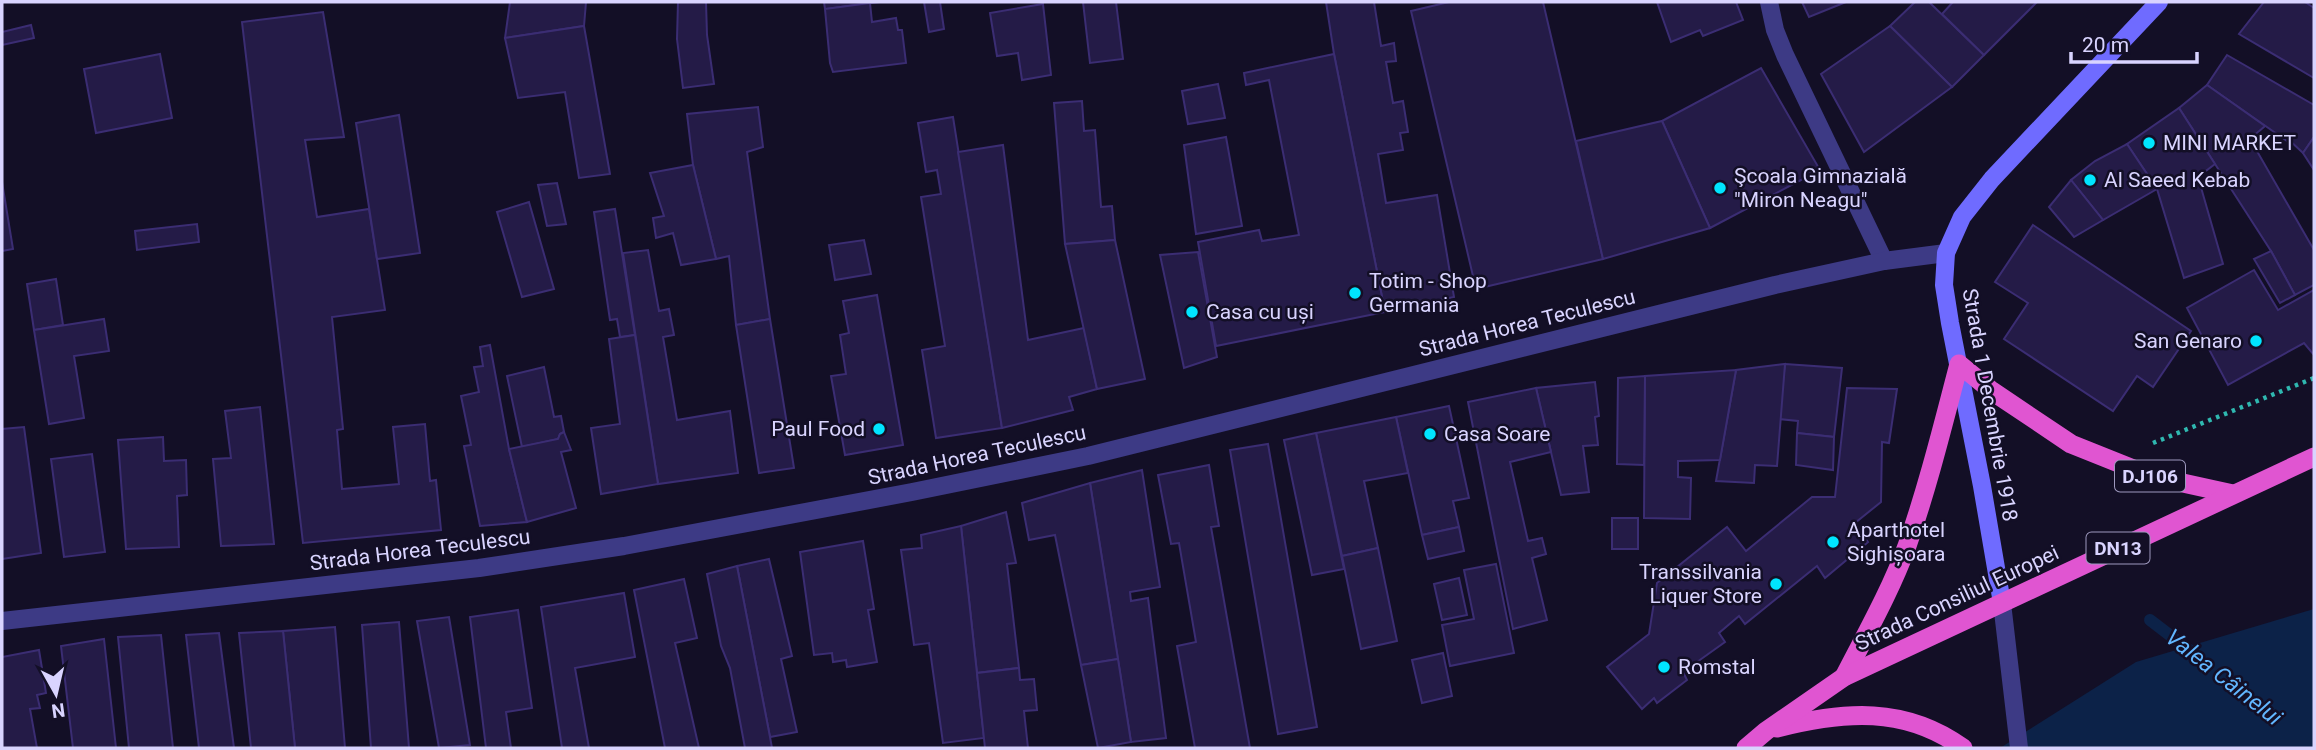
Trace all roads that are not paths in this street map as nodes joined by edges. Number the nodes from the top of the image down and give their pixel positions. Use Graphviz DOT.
graph roads {
  1 [pos="1769,2"];
  2 [pos="2159,2"];
  3 [pos="1946,253"];
  4 [pos="1884,261"];
  5 [pos="1959,364"];
  6 [pos="2314,457"];
  7 [pos="2233,494"];
  8 [pos="2002,603"];
  9 [pos="2,621"];
  10 [pos="1844,677"];
  11 [pos="1766,731"];
  12 [pos="1746,748"];
  13 [pos="1963,748"];
  14 [pos="2019,748"];
  1 -- 4 [label="street"];
  2 -- 3 [label="main road, Strada 1 Decembrie 1918"];
  3 -- 4 [label="street, Strada Horea Teculescu"];
  3 -- 5 [label="main road, Strada 1 Decembrie 1918"];
  4 -- 9 [label="street, Strada Horea Teculescu"];
  5 -- 7 [label="highway, DJ106"];
  5 -- 8 [label="main road, Strada 1 Decembrie 1918"];
  5 -- 10 [label="highway"];
  6 -- 7 [label="highway, Strada Consiliul Europei / DN13"];
  7 -- 8 [label="highway, Strada Consiliul Europei / DN13"];
  8 -- 10 [label="highway, Strada Consiliul Europei / DN13"];
  8 -- 14 [label="street"];
  10 -- 11 [label="highway, Strada Consiliul Europei / DN13"];
  11 -- 12 [label="highway, Strada Consiliul Europei / DN13"];
  11 -- 13 [label="highway"];
}
